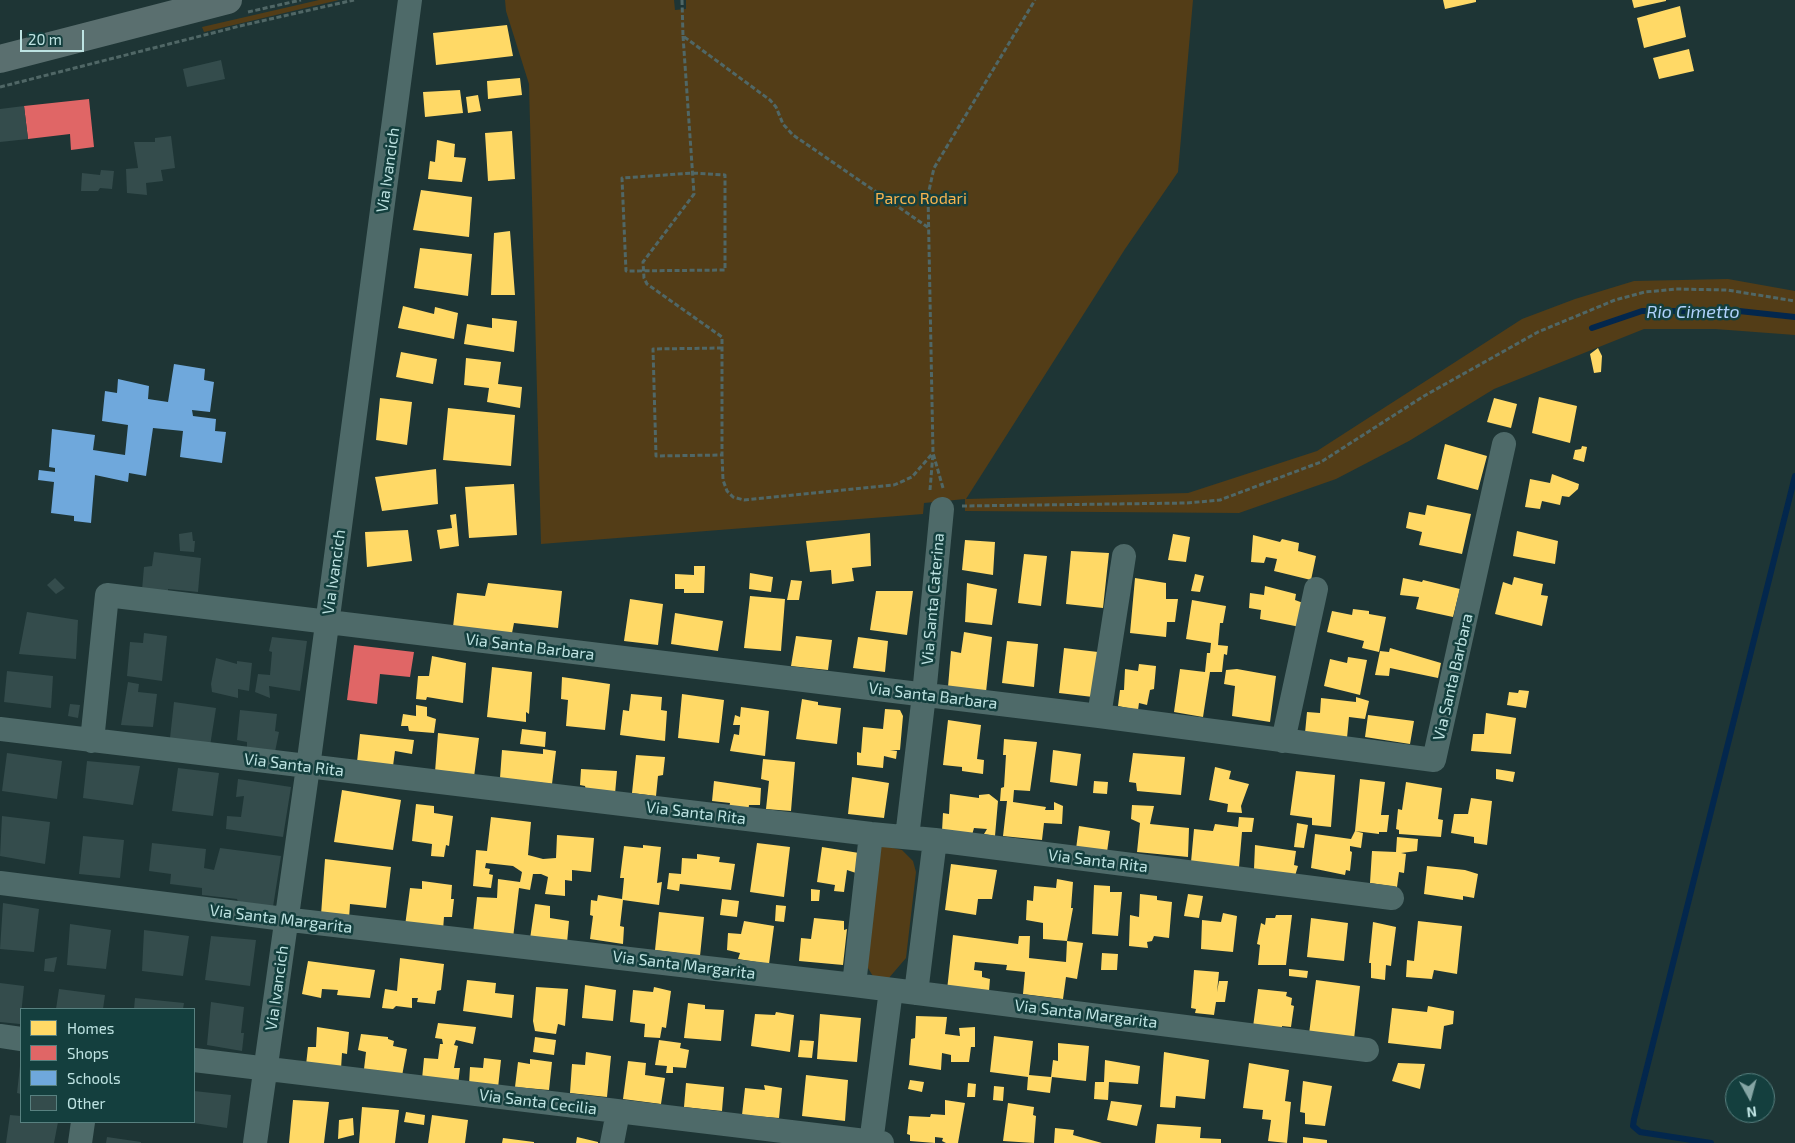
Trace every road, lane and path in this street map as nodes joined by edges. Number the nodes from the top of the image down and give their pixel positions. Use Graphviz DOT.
graph roads {
  1 [pos="228,0"];
  2 [pos="354,0"];
  3 [pos="410,0"];
  4 [pos="682,0"];
  5 [pos="1035,0"];
  6 [pos="683,36"];
  7 [pos="0,59"];
  8 [pos="0,86"];
  9 [pos="693,173"];
  10 [pos="929,228"];
  11 [pos="643,271"];
  12 [pos="1795,301"];
  13 [pos="722,348"];
  14 [pos="1504,444"];
  15 [pos="932,453"];
  16 [pos="722,455"];
  17 [pos="943,500"];
  18 [pos="1124,556"];
  19 [pos="1316,589"];
  20 [pos="326,623"];
  21 [pos="924,694"];
  22 [pos="1099,716"];
  23 [pos="0,729"];
  24 [pos="92,741"];
  25 [pos="1283,741"];
  26 [pos="308,767"];
  27 [pos="870,834"];
  28 [pos="907,837"];
  29 [pos="935,840"];
  30 [pos="0,883"];
  31 [pos="1392,898"];
  32 [pos="286,920"];
  33 [pos="854,985"];
  34 [pos="891,990"];
  35 [pos="916,993"];
  36 [pos="0,1036"];
  37 [pos="20,1038"];
  38 [pos="1367,1050"];
  39 [pos="195,1060"];
  40 [pos="266,1068"];
  41 [pos="618,1112"];
  42 [pos="83,1123"];
  43 [pos="732,1135"];
  44 [pos="80,1143"];
  45 [pos="255,1143"];
  46 [pos="612,1143"];
  47 [pos="875,1143"];
  1 -- 7 [label="street"];
  2 -- 8 [label="path"];
  3 -- 20 [label="street, Via Ivancich"];
  4 -- 6 [label="path"];
  5 -- 10 [label="path"];
  6 -- 9 [label="path"];
  6 -- 10 [label="path"];
  9 -- 11 [label="path"];
  9 -- 11 [label="path"];
  9 -- 11 [label="path"];
  10 -- 15 [label="path"];
  11 -- 13 [label="path"];
  12 -- 17 [label="path"];
  13 -- 16 [label="path"];
  13 -- 16 [label="path"];
  14 -- 25 [label="street, Via Santa Barbara"];
  15 -- 16 [label="path"];
  15 -- 17 [label="path"];
  15 -- 17 [label="path"];
  17 -- 21 [label="street, Via Santa Caterina"];
  18 -- 22 [label="street"];
  19 -- 25 [label="street"];
  20 -- 21 [label="street, Via Santa Barbara"];
  20 -- 24 [label="street, Via Santa Barbara"];
  20 -- 26 [label="street, Via Ivancich"];
  21 -- 22 [label="street, Via Santa Barbara"];
  21 -- 28 [label="street, Via Santa Caterina"];
  22 -- 25 [label="street, Via Santa Barbara"];
  23 -- 24 [label="street, Via Santa Rita"];
  24 -- 26 [label="street, Via Santa Rita"];
  26 -- 27 [label="street, Via Santa Rita"];
  26 -- 32 [label="street, Via Ivancich"];
  27 -- 28 [label="street, Via Santa Rita"];
  27 -- 33 [label="street"];
  28 -- 29 [label="street, Via Santa Rita"];
  29 -- 31 [label="street, Via Santa Rita"];
  29 -- 35 [label="street"];
  30 -- 32 [label="street, Via Santa Margarita"];
  32 -- 33 [label="street, Via Santa Margarita"];
  32 -- 40 [label="street, Via Ivancich"];
  33 -- 34 [label="street, Via Santa Margarita"];
  34 -- 35 [label="street, Via Santa Margarita"];
  34 -- 47 [label="street"];
  35 -- 38 [label="street, Via Santa Margarita"];
  36 -- 37 [label="street"];
  39 -- 40 [label="street, Via Santa Cecilia"];
  40 -- 41 [label="street, Via Santa Cecilia"];
  40 -- 45 [label="street, Via Ivancich"];
  41 -- 43 [label="street, Via Santa Cecilia"];
  41 -- 46 [label="street"];
  42 -- 44 [label="street"];
  43 -- 47 [label="street, Via Santa Cecilia"];
}
